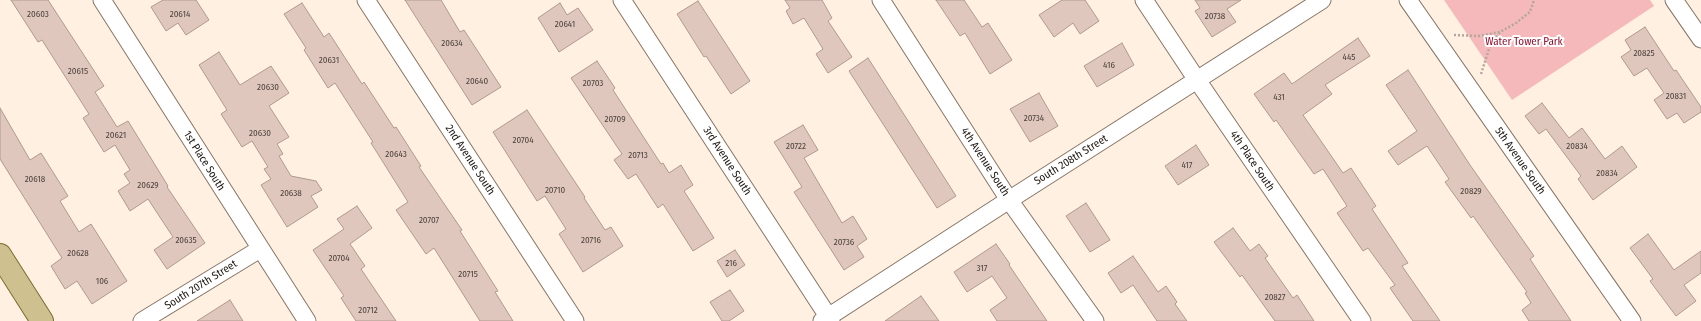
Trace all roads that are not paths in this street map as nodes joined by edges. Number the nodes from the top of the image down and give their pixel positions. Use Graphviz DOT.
graph roads {
  1 [pos="102,0"];
  2 [pos="366,0"];
  3 [pos="622,0"];
  4 [pos="881,0"];
  5 [pos="1144,0"];
  6 [pos="1322,0"];
  7 [pos="1408,0"];
  8 [pos="1674,0"];
  9 [pos="1701,39"];
  10 [pos="1197,80"];
  11 [pos="1009,200"];
  12 [pos="260,249"];
  13 [pos="0,255"];
  14 [pos="151,319"];
  15 [pos="827,320"];
  16 [pos="42,321"];
  17 [pos="307,321"];
  18 [pos="575,321"];
  19 [pos="1095,321"];
  20 [pos="1362,321"];
  21 [pos="1632,321"];
  1 -- 12 [label="street, 1st Place South"];
  2 -- 18 [label="street, 2nd Avenue South"];
  3 -- 15 [label="street, 3rd Avenue South"];
  4 -- 11 [label="street, 4th Avenue South"];
  5 -- 10 [label="street, 4th Place South"];
  6 -- 10 [label="street, South 208th Street"];
  7 -- 21 [label="street, 5th Avenue South"];
  8 -- 9 [label="street"];
  10 -- 11 [label="street, South 208th Street"];
  10 -- 20 [label="street, 4th Place South"];
  11 -- 15 [label="street, South 208th Street"];
  11 -- 19 [label="street, 4th Avenue South"];
  12 -- 14 [label="street, South 207th Street"];
  12 -- 17 [label="street, 1st Place South"];
  13 -- 16 [label="main road"];
}
